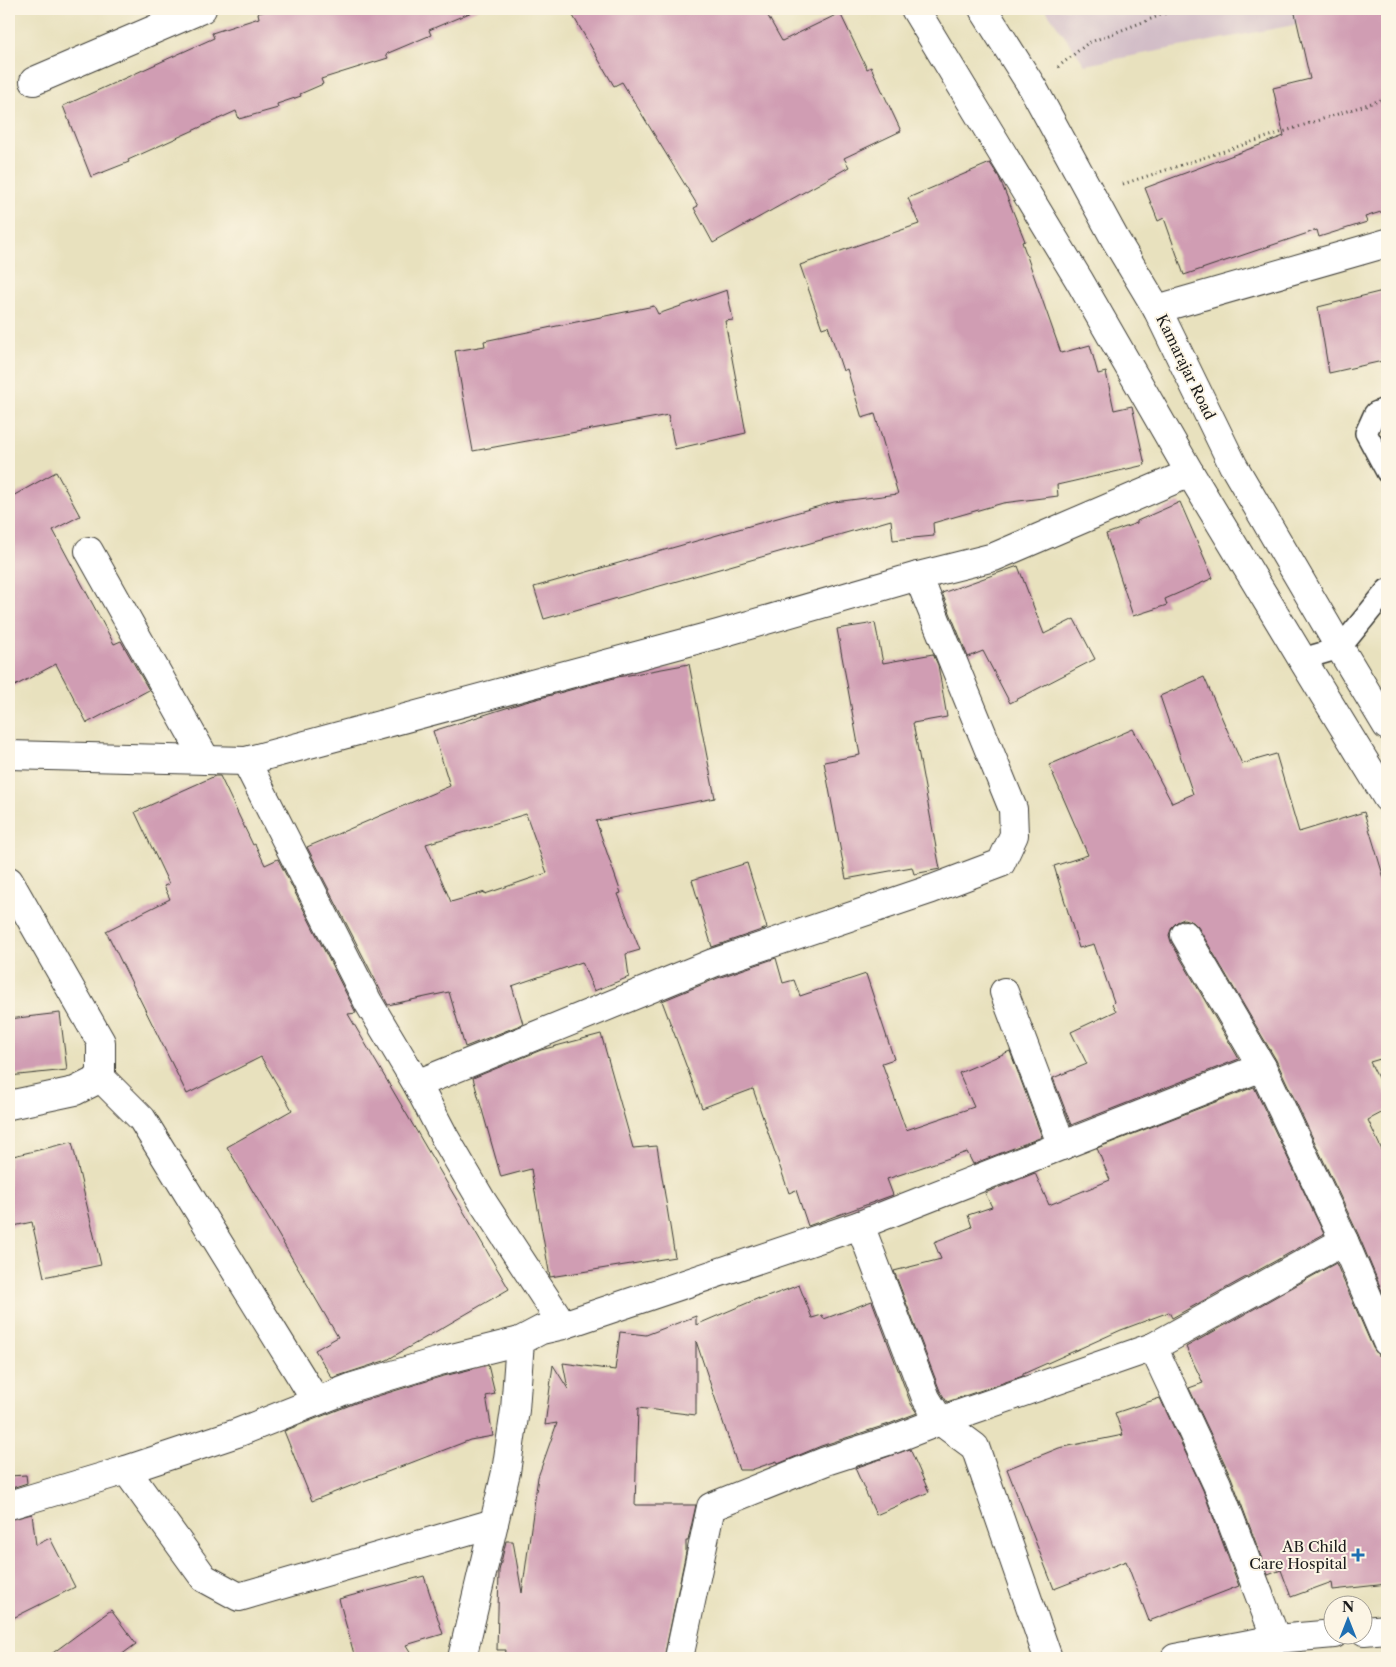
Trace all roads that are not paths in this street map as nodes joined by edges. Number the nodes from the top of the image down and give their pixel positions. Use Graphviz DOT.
graph roads {
  1 [pos="202,9"];
  2 [pos="915,9"];
  3 [pos="983,9"];
  4 [pos="34,81"];
  5 [pos="1387,243"];
  6 [pos="1157,309"];
  7 [pos="1387,408"];
  8 [pos="1387,472"];
  9 [pos="1190,473"];
  10 [pos="89,551"];
  11 [pos="918,576"];
  12 [pos="1387,590"];
  13 [pos="1340,648"];
  14 [pos="1302,660"];
  15 [pos="1385,720"];
  16 [pos="11,751"];
  17 [pos="206,760"];
  18 [pos="246,761"];
  19 [pos="1387,798"];
  20 [pos="9,881"];
  21 [pos="1185,935"];
  22 [pos="1004,992"];
  23 [pos="1262,1067"];
  24 [pos="101,1078"];
  25 [pos="417,1084"];
  26 [pos="9,1105"];
  27 [pos="1062,1146"];
  28 [pos="860,1225"];
  29 [pos="1344,1241"];
  30 [pos="563,1325"];
  31 [pos="520,1341"];
  32 [pos="1387,1342"];
  33 [pos="1154,1347"];
  34 [pos="316,1401"];
  35 [pos="940,1420"];
  36 [pos="126,1470"];
  37 [pos="9,1505"];
  38 [pos="494,1523"];
  39 [pos="1387,1629"];
  40 [pos="1374,1630"];
  41 [pos="1324,1635"];
  42 [pos="1276,1639"];
  43 [pos="462,1658"];
  44 [pos="679,1658"];
  45 [pos="1048,1658"];
  46 [pos="1175,1658"];
  1 -- 4 [label="main road"];
  2 -- 9 [label="main road"];
  3 -- 6 [label="main road, Kamarajar Road"];
  5 -- 6 [label="main road"];
  6 -- 13 [label="main road, Kamarajar Road"];
  7 -- 8 [label="lane"];
  9 -- 11 [label="main road"];
  9 -- 14 [label="main road"];
  10 -- 17 [label="main road"];
  11 -- 18 [label="main road"];
  11 -- 25 [label="main road"];
  12 -- 13 [label="lane"];
  13 -- 14 [label="lane"];
  13 -- 15 [label="main road, Kamarajar Road"];
  14 -- 19 [label="main road"];
  16 -- 17 [label="main road"];
  17 -- 18 [label="main road"];
  18 -- 25 [label="main road"];
  20 -- 24 [label="main road"];
  21 -- 23 [label="main road"];
  22 -- 27 [label="main road"];
  23 -- 27 [label="main road"];
  23 -- 29 [label="main road"];
  24 -- 26 [label="main road"];
  24 -- 34 [label="main road"];
  25 -- 30 [label="main road"];
  27 -- 28 [label="main road"];
  28 -- 30 [label="main road"];
  28 -- 35 [label="main road"];
  29 -- 32 [label="main road"];
  29 -- 33 [label="main road"];
  30 -- 31 [label="main road"];
  31 -- 34 [label="main road"];
  31 -- 38 [label="main road"];
  33 -- 35 [label="main road"];
  33 -- 42 [label="main road"];
  34 -- 36 [label="main road"];
  35 -- 44 [label="main road"];
  35 -- 45 [label="main road"];
  36 -- 37 [label="main road"];
  36 -- 38 [label="main road"];
  38 -- 43 [label="main road"];
  39 -- 40 [label="main road"];
  41 -- 42 [label="main road"];
  42 -- 46 [label="main road"];
}
